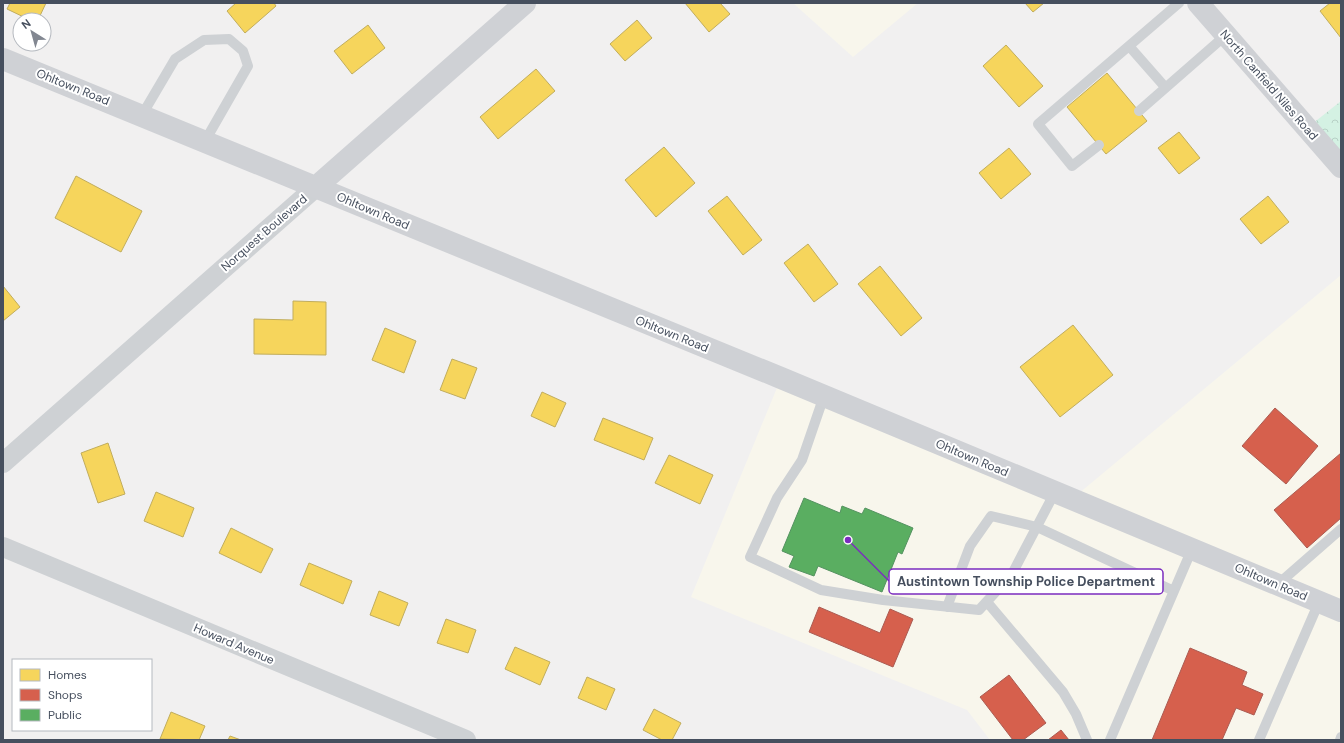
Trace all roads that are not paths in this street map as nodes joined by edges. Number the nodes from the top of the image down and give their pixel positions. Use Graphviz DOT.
graph roads {
  1 [pos="525,3"];
  2 [pos="1179,3"];
  3 [pos="1198,3"];
  4 [pos="1226,35"];
  5 [pos="1129,46"];
  6 [pos="3,59"];
  7 [pos="1165,87"];
  8 [pos="1139,110"];
  9 [pos="142,115"];
  10 [pos="205,141"];
  11 [pos="1099,145"];
  12 [pos="1341,167"];
  13 [pos="316,187"];
  14 [pos="824,396"];
  15 [pos="3,463"];
  16 [pos="1055,492"];
  17 [pos="1037,527"];
  18 [pos="1341,529"];
  19 [pos="3,547"];
  20 [pos="1192,550"];
  21 [pos="1277,585"];
  22 [pos="1174,591"];
  23 [pos="987,602"];
  24 [pos="1319,602"];
  25 [pos="947,607"];
  26 [pos="1341,611"];
  27 [pos="1341,737"];
  28 [pos="466,740"];
  29 [pos="1087,740"];
  30 [pos="1110,740"];
  31 [pos="1258,740"];
  32 [pos="1340,740"];
  1 -- 13 [label="street, Norquest Boulevard"];
  2 -- 5 [label="lane"];
  3 -- 4 [label="street, North Canfield Niles Road"];
  4 -- 7 [label="lane"];
  4 -- 12 [label="street, North Canfield Niles Road"];
  5 -- 7 [label="lane"];
  5 -- 11 [label="lane"];
  6 -- 9 [label="street, Ohltown Road"];
  7 -- 8 [label="lane"];
  9 -- 10 [label="street, Ohltown Road"];
  9 -- 10 [label="lane"];
  10 -- 13 [label="street, Ohltown Road"];
  13 -- 14 [label="street, Ohltown Road"];
  13 -- 15 [label="street, Norquest Boulevard"];
  14 -- 16 [label="street, Ohltown Road"];
  14 -- 25 [label="lane"];
  16 -- 17 [label="lane"];
  16 -- 20 [label="street, Ohltown Road"];
  17 -- 22 [label="lane"];
  17 -- 23 [label="lane"];
  17 -- 25 [label="lane"];
  18 -- 21 [label="lane"];
  19 -- 28 [label="street, Howard Avenue"];
  20 -- 21 [label="street, Ohltown Road"];
  20 -- 22 [label="lane"];
  21 -- 24 [label="street, Ohltown Road"];
  22 -- 30 [label="lane"];
  23 -- 25 [label="lane"];
  23 -- 29 [label="lane"];
  24 -- 26 [label="street, Ohltown Road"];
  24 -- 31 [label="lane"];
  27 -- 32 [label="lane"];
}
